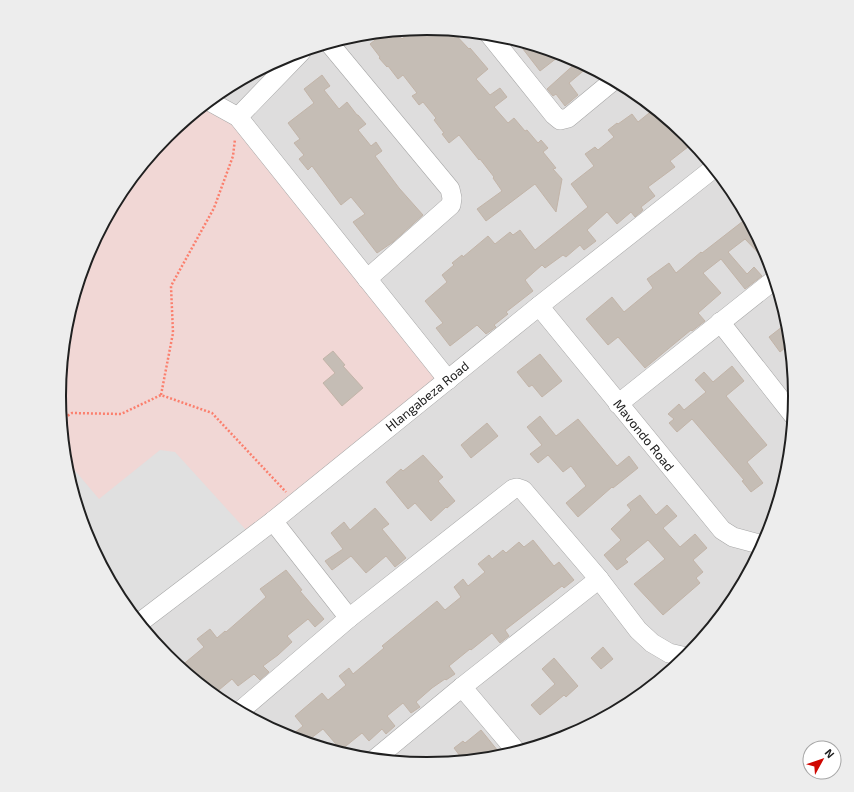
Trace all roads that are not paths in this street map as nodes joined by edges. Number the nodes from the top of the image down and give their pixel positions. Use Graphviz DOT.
graph roads {
  1 [pos="495,42"];
  2 [pos="333,47"];
  3 [pos="293,61"];
  4 [pos="609,84"];
  5 [pos="215,104"];
  6 [pos="238,117"];
  7 [pos="709,172"];
  8 [pos="367,279"];
  9 [pos="770,283"];
  10 [pos="539,306"];
  11 [pos="720,322"];
  12 [pos="448,380"];
  13 [pos="618,404"];
  14 [pos="788,408"];
  15 [pos="273,521"];
  16 [pos="757,543"];
  17 [pos="599,579"];
  18 [pos="349,618"];
  19 [pos="144,620"];
  20 [pos="678,655"];
  21 [pos="462,687"];
  22 [pos="244,708"];
  23 [pos="512,747"];
  24 [pos="381,754"];
  1 -- 4 [label="street"];
  2 -- 8 [label="street"];
  3 -- 6 [label="street"];
  5 -- 6 [label="street"];
  6 -- 8 [label="street"];
  7 -- 10 [label="street, Hlangabeza Road"];
  8 -- 12 [label="street"];
  9 -- 11 [label="street"];
  10 -- 12 [label="street, Hlangabeza Road"];
  10 -- 13 [label="street, Mavondo Road"];
  11 -- 13 [label="street"];
  11 -- 14 [label="street"];
  12 -- 15 [label="street, Hlangabeza Road"];
  13 -- 16 [label="street, Mavondo Road"];
  15 -- 18 [label="street"];
  15 -- 19 [label="street, Hlangabeza Road"];
  17 -- 18 [label="street"];
  17 -- 20 [label="street"];
  17 -- 21 [label="street"];
  18 -- 22 [label="street"];
  21 -- 23 [label="street"];
  21 -- 24 [label="street"];
}
